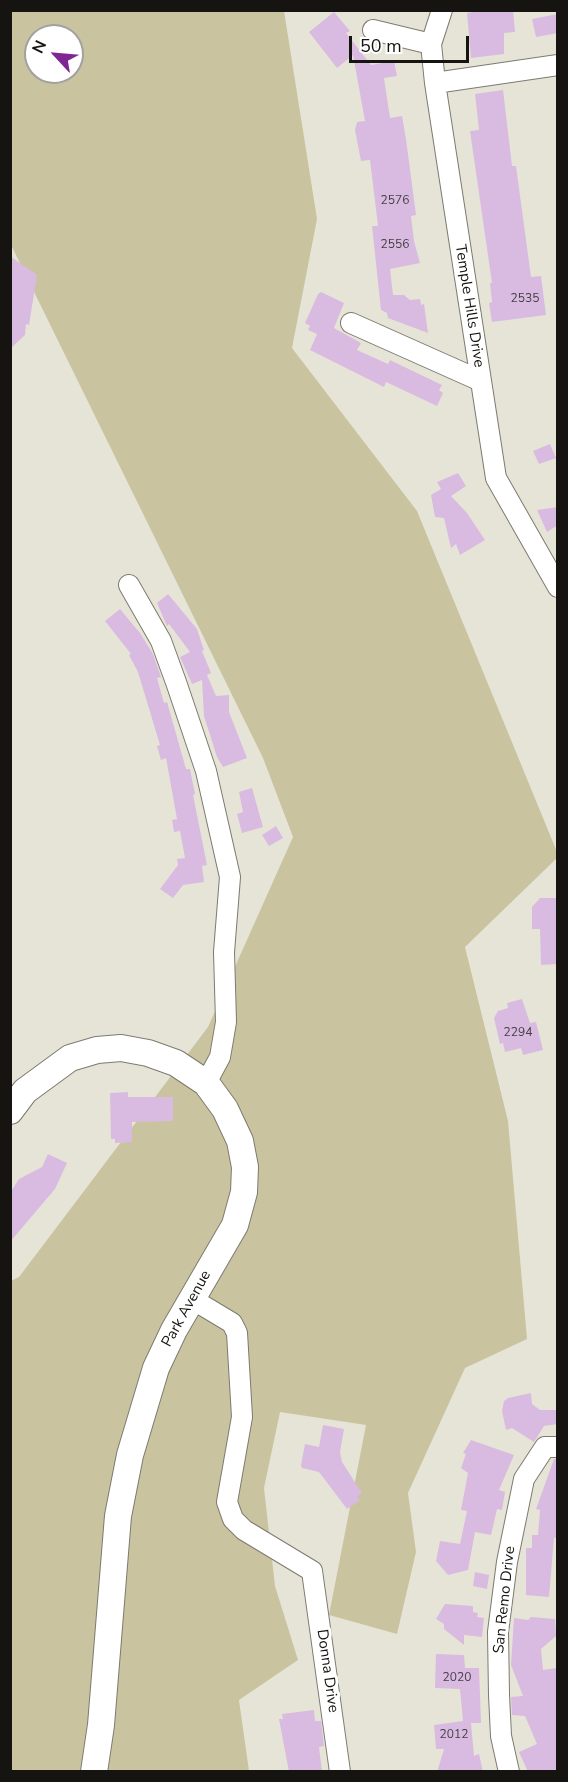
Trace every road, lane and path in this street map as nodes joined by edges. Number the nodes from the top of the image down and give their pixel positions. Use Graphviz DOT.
graph roads {
  1 [pos="442,10"];
  2 [pos="373,30"];
  3 [pos="431,44"];
  4 [pos="558,65"];
  5 [pos="435,83"];
  6 [pos="351,323"];
  7 [pos="481,381"];
  8 [pos="129,585"];
  9 [pos="558,587"];
  10 [pos="206,1083"];
  11 [pos="10,1111"];
  12 [pos="192,1299"];
  13 [pos="558,1447"];
  14 [pos="94,1772"];
  15 [pos="340,1772"];
  16 [pos="509,1772"];
  1 -- 3 [label="street, Temple Hills Drive"];
  2 -- 3 [label="street"];
  3 -- 5 [label="street, Temple Hills Drive"];
  4 -- 5 [label="street"];
  5 -- 7 [label="street, Temple Hills Drive"];
  6 -- 7 [label="street"];
  7 -- 9 [label="street, Temple Hills Drive"];
  8 -- 10 [label="street"];
  10 -- 11 [label="main road, Park Avenue"];
  10 -- 12 [label="main road, Park Avenue"];
  12 -- 14 [label="main road, Park Avenue"];
  12 -- 15 [label="street, Donna Drive"];
  13 -- 16 [label="street, San Remo Drive"];
}
